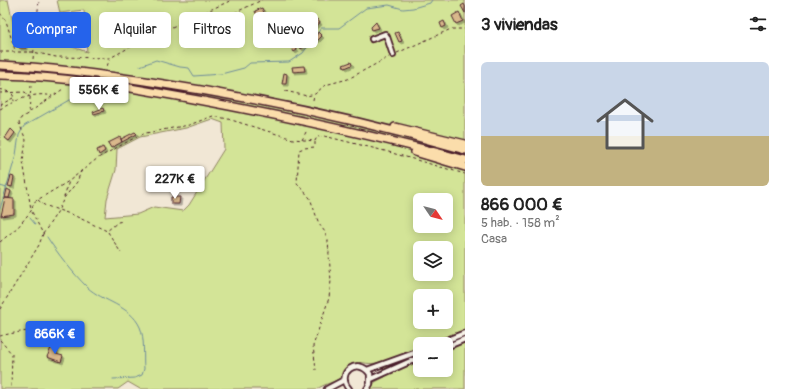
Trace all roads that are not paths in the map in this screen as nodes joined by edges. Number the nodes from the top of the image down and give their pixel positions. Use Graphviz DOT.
graph roads {
  1 [pos="372,40"];
  2 [pos="393,55"];
  3 [pos="0,65"];
  4 [pos="0,75"];
  5 [pos="320,114"];
  6 [pos="326,126"];
  7 [pos="465,144"];
  8 [pos="465,150"];
  9 [pos="465,160"];
  10 [pos="465,167"];
  11 [pos="465,333"];
  12 [pos="453,338"];
  13 [pos="465,339"];
  14 [pos="453,344"];
  15 [pos="413,354"];
  16 [pos="413,360"];
  17 [pos="367,370"];
  18 [pos="371,379"];
  19 [pos="344,380"];
  20 [pos="327,389"];
  21 [pos="347,389"];
  22 [pos="366,389"];
  1 -- 2 [label="street"];
  3 -- 5 [label="highway"];
  4 -- 6 [label="highway"];
  5 -- 7 [label="highway"];
  5 -- 8 [label="highway"];
  6 -- 9 [label="highway"];
  6 -- 10 [label="highway"];
  11 -- 12 [label="street"];
  13 -- 14 [label="street"];
  15 -- 17 [label="street"];
  16 -- 18 [label="street"];
  17 -- 18 [label="street"];
  17 -- 19 [label="street"];
  18 -- 22 [label="street"];
  19 -- 20 [label="street"];
  19 -- 21 [label="street"];
}
